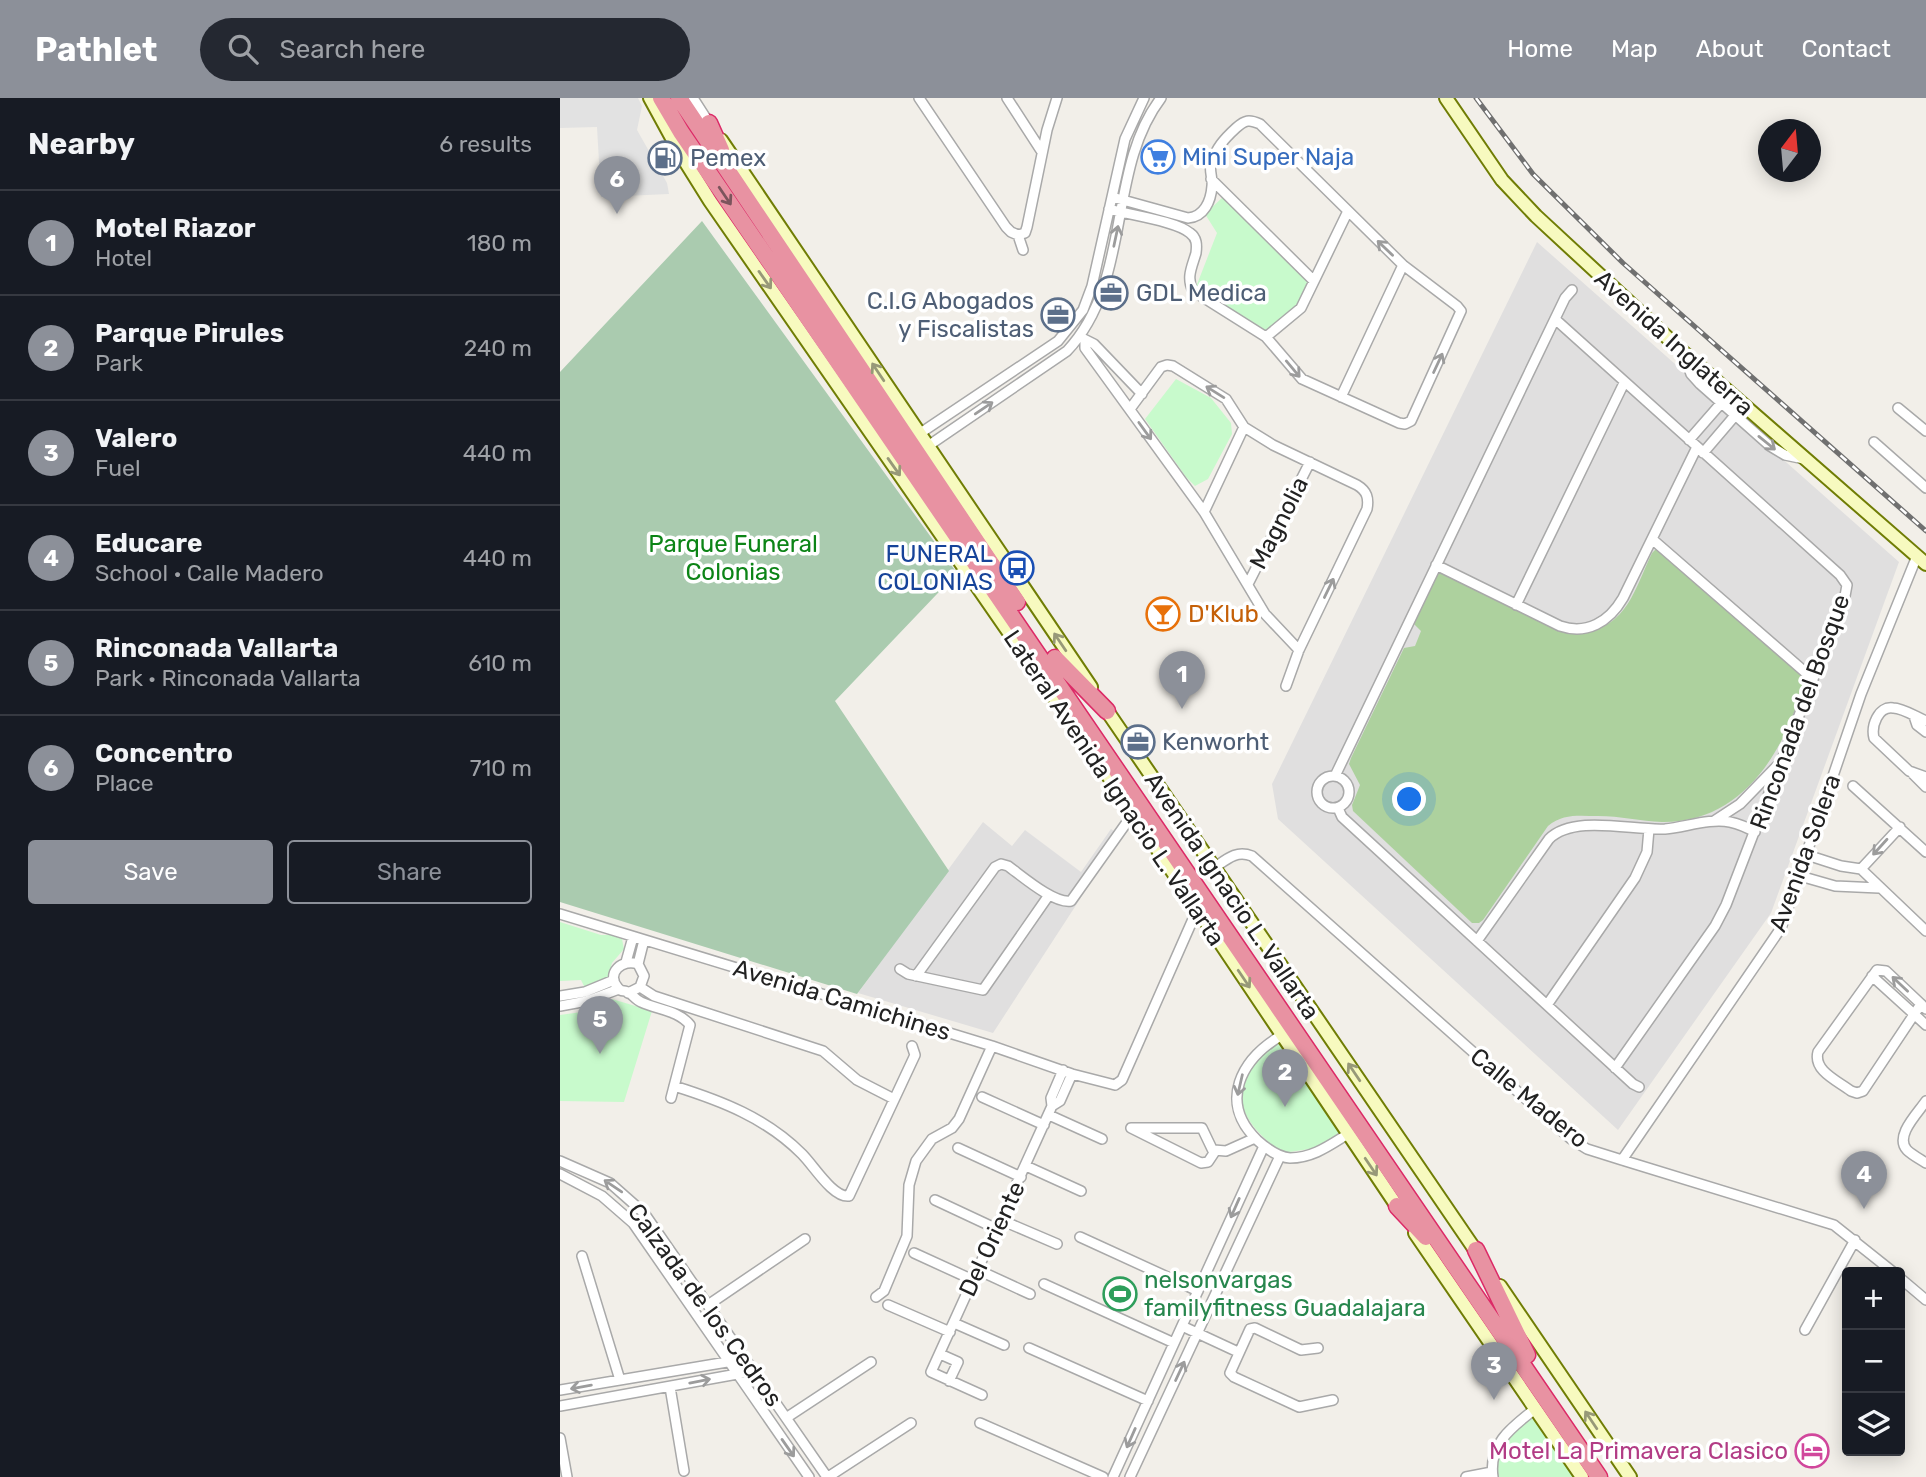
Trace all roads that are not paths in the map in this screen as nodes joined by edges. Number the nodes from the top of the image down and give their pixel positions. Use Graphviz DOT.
graph roads {
  1 [pos="650,98"];
  2 [pos="661,98"];
  3 [pos="678,98"];
  4 [pos="693,98"];
  5 [pos="919,98"];
  6 [pos="1007,98"];
  7 [pos="1057,98"];
  8 [pos="1144,98"];
  9 [pos="1161,98"];
  10 [pos="1446,98"];
  11 [pos="709,123"];
  12 [pos="1042,152"];
  13 [pos="1212,179"];
  14 [pos="735,184"];
  15 [pos="1112,197"];
  16 [pos="1124,200"];
  17 [pos="1109,209"];
  18 [pos="1348,211"];
  19 [pos="1121,212"];
  20 [pos="1188,218"];
  21 [pos="1185,229"];
  22 [pos="1018,235"];
  23 [pos="1023,250"];
  24 [pos="1403,265"];
  25 [pos="1313,280"];
  26 [pos="1573,290"];
  27 [pos="1555,319"];
  28 [pos="1070,328"];
  29 [pos="1266,337"];
  30 [pos="1082,339"];
  31 [pos="1110,360"];
  32 [pos="1101,368"];
  33 [pos="1129,380"];
  34 [pos="1625,383"];
  35 [pos="1118,392"];
  36 [pos="1142,394"];
  37 [pos="1341,397"];
  38 [pos="1726,398"];
  39 [pos="1898,408"];
  40 [pos="1130,409"];
  41 [pos="1740,411"];
  42 [pos="1244,427"];
  43 [pos="1924,427"];
  44 [pos="919,434"];
  45 [pos="1874,442"];
  46 [pos="928,446"];
  47 [pos="1696,447"];
  48 [pos="1311,462"];
  49 [pos="1926,488"];
  50 [pos="1205,512"];
  51 [pos="1652,539"];
  52 [pos="1922,560"];
  53 [pos="1436,565"];
  54 [pos="1248,583"];
  55 [pos="1516,605"];
  56 [pos="1300,650"];
  57 [pos="1055,658"];
  58 [pos="1814,679"];
  59 [pos="1286,686"];
  60 [pos="1107,711"];
  61 [pos="1079,712"];
  62 [pos="1914,716"];
  63 [pos="1926,721"];
  64 [pos="1926,732"];
  65 [pos="1784,756"];
  66 [pos="1102,768"];
  67 [pos="1909,771"];
  68 [pos="1335,776"];
  69 [pos="1926,777"];
  70 [pos="1853,786"];
  71 [pos="1926,787"];
  72 [pos="1338,808"];
  73 [pos="1132,815"];
  74 [pos="1712,821"];
  75 [pos="1900,827"];
  76 [pos="1650,829"];
  77 [pos="1755,832"];
  78 [pos="1926,852"];
  79 [pos="1807,855"];
  80 [pos="1214,868"];
  81 [pos="1861,869"];
  82 [pos="1800,876"];
  83 [pos="1879,888"];
  84 [pos="1049,895"];
  85 [pos="1197,910"];
  86 [pos="560,914"];
  87 [pos="1926,931"];
  88 [pos="634,937"];
  89 [pos="644,940"];
  90 [pos="1477,941"];
  91 [pos="626,962"];
  92 [pos="638,964"];
  93 [pos="900,969"];
  94 [pos="916,976"];
  95 [pos="1872,976"];
  96 [pos="614,980"];
  97 [pos="640,987"];
  98 [pos="624,991"];
  99 [pos="560,996"];
  100 [pos="573,1000"];
  101 [pos="668,1005"];
  102 [pos="1546,1005"];
  103 [pos="560,1006"];
  104 [pos="1924,1007"];
  105 [pos="703,1013"];
  106 [pos="1914,1014"];
  107 [pos="690,1025"];
  108 [pos="1926,1026"];
  109 [pos="1282,1035"];
  110 [pos="912,1046"];
  111 [pos="992,1046"];
  112 [pos="1615,1068"];
  113 [pos="1063,1070"];
  114 [pos="1073,1074"];
  115 [pos="674,1086"];
  116 [pos="1639,1087"];
  117 [pos="982,1097"];
  118 [pos="671,1098"];
  119 [pos="894,1099"];
  120 [pos="1926,1101"];
  121 [pos="1051,1111"];
  122 [pos="1044,1125"];
  123 [pos="1348,1134"];
  124 [pos="1255,1138"];
  125 [pos="1102,1139"];
  126 [pos="1264,1146"];
  127 [pos="958,1149"];
  128 [pos="1214,1150"];
  129 [pos="1280,1156"];
  130 [pos="1622,1160"];
  131 [pos="560,1161"];
  132 [pos="1926,1163"];
  133 [pos="1026,1166"];
  134 [pos="560,1174"];
  135 [pos="1021,1177"];
  136 [pos="1081,1191"];
  137 [pos="935,1200"];
  138 [pos="1397,1206"];
  139 [pos="999,1224"];
  140 [pos="1080,1237"];
  141 [pos="805,1239"];
  142 [pos="1855,1240"];
  143 [pos="1057,1244"];
  144 [pos="1476,1250"];
  145 [pos="914,1253"];
  146 [pos="582,1256"];
  147 [pos="1887,1267"];
  148 [pos="978,1270"];
  149 [pos="1462,1275"];
  150 [pos="973,1280"];
  151 [pos="1905,1282"];
  152 [pos="1044,1284"];
  153 [pos="1198,1291"];
  154 [pos="1030,1294"];
  155 [pos="876,1297"];
  156 [pos="1926,1300"];
  157 [pos="888,1304"];
  158 [pos="708,1306"];
  159 [pos="717,1318"];
  160 [pos="1182,1326"];
  161 [pos="952,1327"];
  162 [pos="706,1328"];
  163 [pos="1805,1330"];
  164 [pos="1198,1333"];
  165 [pos="1174,1343"];
  166 [pos="1004,1345"];
  167 [pos="1029,1348"];
  168 [pos="1318,1348"];
  169 [pos="1238,1352"];
  170 [pos="940,1354"];
  171 [pos="1528,1355"];
  172 [pos="745,1359"];
  173 [pos="729,1361"];
  174 [pos="872,1362"];
  175 [pos="754,1371"];
  176 [pos="737,1374"];
  177 [pos="640,1377"];
  178 [pos="620,1380"];
  179 [pos="949,1381"];
  180 [pos="670,1387"];
  181 [pos="560,1390"];
  182 [pos="643,1392"];
  183 [pos="982,1395"];
  184 [pos="1333,1400"];
  185 [pos="1148,1401"];
  186 [pos="560,1406"];
  187 [pos="1535,1409"];
  188 [pos="786,1418"];
  189 [pos="911,1423"];
  190 [pos="980,1423"];
  191 [pos="560,1438"];
  192 [pos="684,1471"];
  193 [pos="1492,1475"];
  194 [pos="566,1477"];
  195 [pos="808,1477"];
  196 [pos="828,1477"];
  197 [pos="1103,1477"];
  198 [pos="1113,1477"];
  199 [pos="1130,1477"];
  200 [pos="1466,1477"];
  201 [pos="1582,1477"];
  202 [pos="1599,1477"];
  203 [pos="1611,1477"];
  204 [pos="1630,1477"];
  1 -- 66 [label="street, Lateral Avenida Ignacio L. Vallarta, one-way"];
  2 -- 61 [label="highway, Avenida Ignacio L. Vallarta, one-way"];
  3 -- 14 [label="highway, Avenida Ignacio L. Vallarta"];
  4 -- 11 [label="street"];
  5 -- 22 [label="street"];
  6 -- 12 [label="street"];
  7 -- 12 [label="street"];
  8 -- 15 [label="street"];
  9 -- 16 [label="street"];
  10 -- 38 [label="street, Avenida Inglaterra"];
  11 -- 14 [label="highway"];
  44 -- 11 [label="street, Lateral Avenida Ignacio L. Vallarta, one-way"];
  12 -- 22 [label="street"];
  13 -- 18 [label="street"];
  13 -- 20 [label="street"];
  13 -- 25 [label="street"];
  14 -- 57 [label="highway, Avenida Ignacio L. Vallarta"];
  15 -- 16 [label="street"];
  15 -- 17 [label="street"];
  16 -- 19 [label="street"];
  16 -- 20 [label="street"];
  17 -- 19 [label="street"];
  17 -- 28 [label="street"];
  24 -- 18 [label="street, one-way"];
  18 -- 25 [label="street"];
  19 -- 21 [label="street"];
  30 -- 19 [label="street, one-way"];
  20 -- 21 [label="street"];
  21 -- 29 [label="street"];
  22 -- 23 [label="street"];
  24 -- 37 [label="street"];
  37 -- 24 [label="street, one-way"];
  25 -- 29 [label="street"];
  26 -- 27 [label="street"];
  27 -- 34 [label="street, Rinconada del Bosque"];
  27 -- 53 [label="street"];
  28 -- 30 [label="street"];
  28 -- 44 [label="street"];
  29 -- 37 [label="street, one-way"];
  30 -- 31 [label="street"];
  30 -- 32 [label="street"];
  46 -- 30 [label="street, one-way"];
  31 -- 32 [label="street"];
  31 -- 33 [label="street"];
  32 -- 35 [label="street"];
  33 -- 35 [label="street"];
  33 -- 36 [label="street"];
  34 -- 47 [label="street, Rinconada del Bosque"];
  34 -- 55 [label="street"];
  35 -- 40 [label="street"];
  36 -- 40 [label="street"];
  42 -- 36 [label="street, one-way"];
  38 -- 41 [label="street, Avenida Inglaterra"];
  38 -- 47 [label="street"];
  39 -- 43 [label="street"];
  40 -- 50 [label="street, one-way"];
  41 -- 47 [label="street"];
  41 -- 52 [label="street, Avenida Inglaterra"];
  42 -- 48 [label="street"];
  42 -- 50 [label="street"];
  44 -- 46 [label="street, Lateral Avenida Ignacio L. Vallarta"];
  45 -- 49 [label="street"];
  60 -- 46 [label="street, Lateral Avenida Ignacio L. Vallarta, one-way"];
  47 -- 51 [label="street"];
  47 -- 58 [label="street, Rinconada del Bosque"];
  48 -- 54 [label="street, Magnolia"];
  56 -- 48 [label="street, one-way"];
  50 -- 54 [label="street"];
  51 -- 55 [label="street"];
  51 -- 58 [label="street"];
  52 -- 79 [label="street, Avenida Solera"];
  53 -- 55 [label="street"];
  53 -- 68 [label="street"];
  54 -- 56 [label="street"];
  56 -- 59 [label="street"];
  57 -- 60 [label="highway"];
  57 -- 171 [label="highway, Avenida Ignacio L. Vallarta"];
  58 -- 65 [label="street, Rinconada del Bosque"];
  60 -- 80 [label="street, Lateral Avenida Ignacio L. Vallarta"];
  61 -- 66 [label="highway"];
  61 -- 149 [label="highway, Avenida Ignacio L. Vallarta"];
  62 -- 63 [label="street"];
  62 -- 64 [label="street"];
  62 -- 67 [label="street"];
  65 -- 74 [label="street"];
  65 -- 77 [label="street, Rinconada del Bosque"];
  66 -- 73 [label="street, Lateral Avenida Ignacio L. Vallarta"];
  67 -- 69 [label="street"];
  67 -- 71 [label="street"];
  68 -- 72 [label="street"];
  68 -- 72 [label="street"];
  70 -- 75 [label="street"];
  72 -- 90 [label="street"];
  73 -- 84 [label="street"];
  73 -- 85 [label="street, Lateral Avenida Ignacio L. Vallarta"];
  74 -- 76 [label="street"];
  74 -- 77 [label="street"];
  75 -- 78 [label="street"];
  75 -- 81 [label="street, one-way"];
  76 -- 90 [label="street"];
  76 -- 102 [label="street"];
  77 -- 112 [label="street, Rinconada del Bosque"];
  79 -- 81 [label="street"];
  79 -- 82 [label="street, Avenida Solera"];
  80 -- 130 [label="street, Calle Madero"];
  144 -- 80 [label="street, Lateral Avenida Ignacio L. Vallarta, one-way"];
  81 -- 83 [label="street"];
  82 -- 83 [label="street"];
  82 -- 130 [label="street, Avenida Solera"];
  83 -- 87 [label="street"];
  84 -- 94 [label="street"];
  84 -- 94 [label="street"];
  85 -- 109 [label="street, Lateral Avenida Ignacio L. Vallarta, one-way"];
  85 -- 114 [label="street, Avenida Camichines"];
  86 -- 88 [label="street, Avenida Camichines"];
  88 -- 89 [label="street, Avenida Camichines"];
  88 -- 91 [label="street"];
  89 -- 92 [label="street"];
  89 -- 111 [label="street, Avenida Camichines"];
  90 -- 102 [label="street"];
  91 -- 92 [label="street"];
  91 -- 96 [label="street"];
  92 -- 97 [label="street"];
  93 -- 94 [label="street"];
  104 -- 95 [label="street, one-way"];
  95 -- 106 [label="street"];
  95 -- 106 [label="street"];
  96 -- 98 [label="street"];
  96 -- 100 [label="street"];
  97 -- 98 [label="street"];
  97 -- 101 [label="street"];
  98 -- 100 [label="street"];
  98 -- 101 [label="street"];
  99 -- 100 [label="street"];
  100 -- 103 [label="street"];
  101 -- 105 [label="street"];
  101 -- 107 [label="street"];
  102 -- 112 [label="street"];
  104 -- 106 [label="street"];
  105 -- 107 [label="street"];
  105 -- 119 [label="street"];
  106 -- 108 [label="street"];
  107 -- 115 [label="street"];
  109 -- 123 [label="street, Lateral Avenida Ignacio L. Vallarta"];
  109 -- 124 [label="street, one-way"];
  110 -- 119 [label="street"];
  111 -- 113 [label="street, Avenida Camichines"];
  111 -- 155 [label="street"];
  112 -- 116 [label="street"];
  113 -- 114 [label="street, Avenida Camichines"];
  113 -- 121 [label="street"];
  114 -- 121 [label="street"];
  115 -- 118 [label="street"];
  115 -- 119 [label="street"];
  117 -- 122 [label="street"];
  120 -- 132 [label="street"];
  121 -- 122 [label="street, Del Oriente"];
  121 -- 125 [label="street"];
  122 -- 133 [label="street, Del Oriente"];
  123 -- 129 [label="street"];
  123 -- 138 [label="street, Lateral Avenida Ignacio L. Vallarta, one-way"];
  124 -- 126 [label="street"];
  124 -- 128 [label="street"];
  126 -- 129 [label="street"];
  126 -- 153 [label="street, one-way"];
  127 -- 135 [label="street"];
  128 -- 128 [label="street"];
  129 -- 164 [label="street"];
  130 -- 142 [label="street, Calle Madero"];
  158 -- 131 [label="street, Calzada de los Cedros, one-way"];
  133 -- 135 [label="street, Del Oriente"];
  133 -- 136 [label="street"];
  134 -- 162 [label="street, Calzada de los Cedros"];
  135 -- 139 [label="street, Del Oriente"];
  137 -- 139 [label="street"];
  138 -- 149 [label="highway"];
  138 -- 187 [label="street, Lateral Avenida Ignacio L. Vallarta"];
  139 -- 143 [label="street"];
  139 -- 148 [label="street, Del Oriente"];
  140 -- 153 [label="street"];
  141 -- 158 [label="street"];
  142 -- 147 [label="street, Calle Madero"];
  142 -- 163 [label="street"];
  144 -- 171 [label="highway"];
  204 -- 144 [label="street, one-way"];
  145 -- 150 [label="street"];
  146 -- 178 [label="street"];
  148 -- 150 [label="street, Del Oriente"];
  148 -- 154 [label="street"];
  149 -- 202 [label="highway, Avenida Ignacio L. Vallarta"];
  150 -- 161 [label="street, Del Oriente"];
  151 -- 156 [label="street"];
  152 -- 165 [label="street"];
  153 -- 160 [label="street"];
  157 -- 161 [label="street"];
  158 -- 159 [label="street, Calzada de los Cedros"];
  159 -- 162 [label="street"];
  159 -- 172 [label="street, Calzada de los Cedros"];
  160 -- 164 [label="street"];
  160 -- 165 [label="street"];
  161 -- 166 [label="street"];
  161 -- 170 [label="street, Del Oriente"];
  162 -- 173 [label="street, Calzada de los Cedros"];
  164 -- 169 [label="street"];
  199 -- 164 [label="street, one-way"];
  165 -- 185 [label="street"];
  167 -- 185 [label="street"];
  168 -- 169 [label="street"];
  169 -- 184 [label="street"];
  170 -- 179 [label="street, Del Oriente"];
  170 -- 179 [label="street"];
  171 -- 203 [label="highway, Avenida Ignacio L. Vallarta"];
  172 -- 173 [label="street"];
  172 -- 175 [label="street, Calzada de los Cedros"];
  173 -- 176 [label="street, Calzada de los Cedros"];
  173 -- 177 [label="street"];
  174 -- 188 [label="street"];
  175 -- 176 [label="street"];
  175 -- 188 [label="street, Calzada de los Cedros"];
  180 -- 176 [label="street, one-way"];
  176 -- 195 [label="street, Calzada de los Cedros, one-way"];
  177 -- 178 [label="street"];
  177 -- 182 [label="street"];
  178 -- 181 [label="street, one-way"];
  179 -- 183 [label="street"];
  180 -- 182 [label="street"];
  180 -- 192 [label="street"];
  182 -- 186 [label="street"];
  185 -- 198 [label="street, one-way"];
  187 -- 193 [label="street"];
  187 -- 201 [label="street, Lateral Avenida Ignacio L. Vallarta"];
  188 -- 196 [label="street, Calzada de los Cedros"];
  189 -- 196 [label="street"];
  190 -- 197 [label="street"];
  191 -- 194 [label="street"];
  193 -- 200 [label="street"];
}
